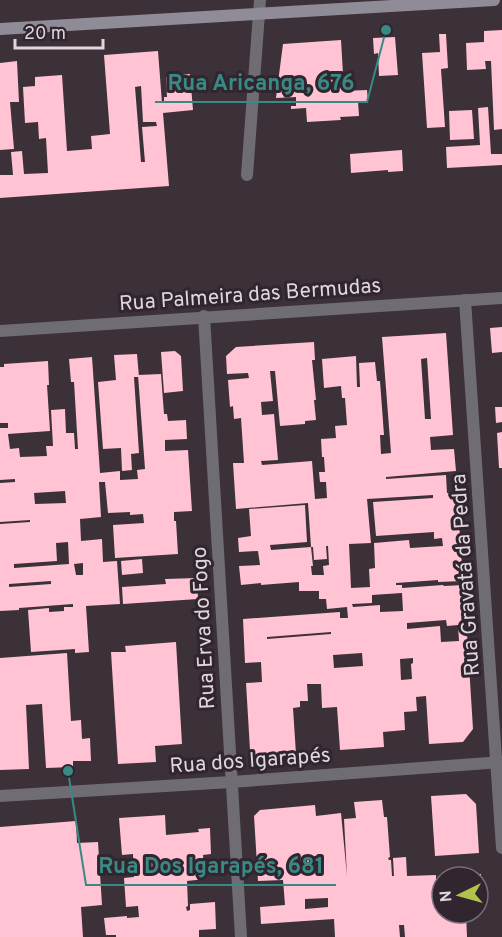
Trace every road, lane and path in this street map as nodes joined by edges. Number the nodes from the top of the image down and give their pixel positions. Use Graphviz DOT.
graph roads {
  1 [pos="260,0"];
  2 [pos="494,0"];
  3 [pos="258,14"];
  4 [pos="0,29"];
  5 [pos="247,175"];
  6 [pos="502,297"];
  7 [pos="465,300"];
  8 [pos="204,316"];
  9 [pos="0,331"];
  10 [pos="500,762"];
  11 [pos="231,782"];
  12 [pos="0,795"];
  13 [pos="502,848"];
  14 [pos="241,937"];
  1 -- 3 [label="street"];
  2 -- 3 [label="street"];
  3 -- 4 [label="street"];
  3 -- 5 [label="street"];
  6 -- 7 [label="street, Rua Palmeira das Bermudas"];
  7 -- 8 [label="street, Rua Palmeira das Bermudas"];
  7 -- 10 [label="street, Rua Gravatá da Pedra"];
  8 -- 9 [label="street, Rua Palmeira das Bermudas"];
  8 -- 11 [label="street, Rua Erva do Fogo"];
  10 -- 11 [label="street, Rua dos Igarapés"];
  10 -- 13 [label="street, Rua Gravatá da Pedra"];
  11 -- 12 [label="street, Rua dos Igarapés"];
  11 -- 14 [label="street, Rua Erva do Fogo"];
}
